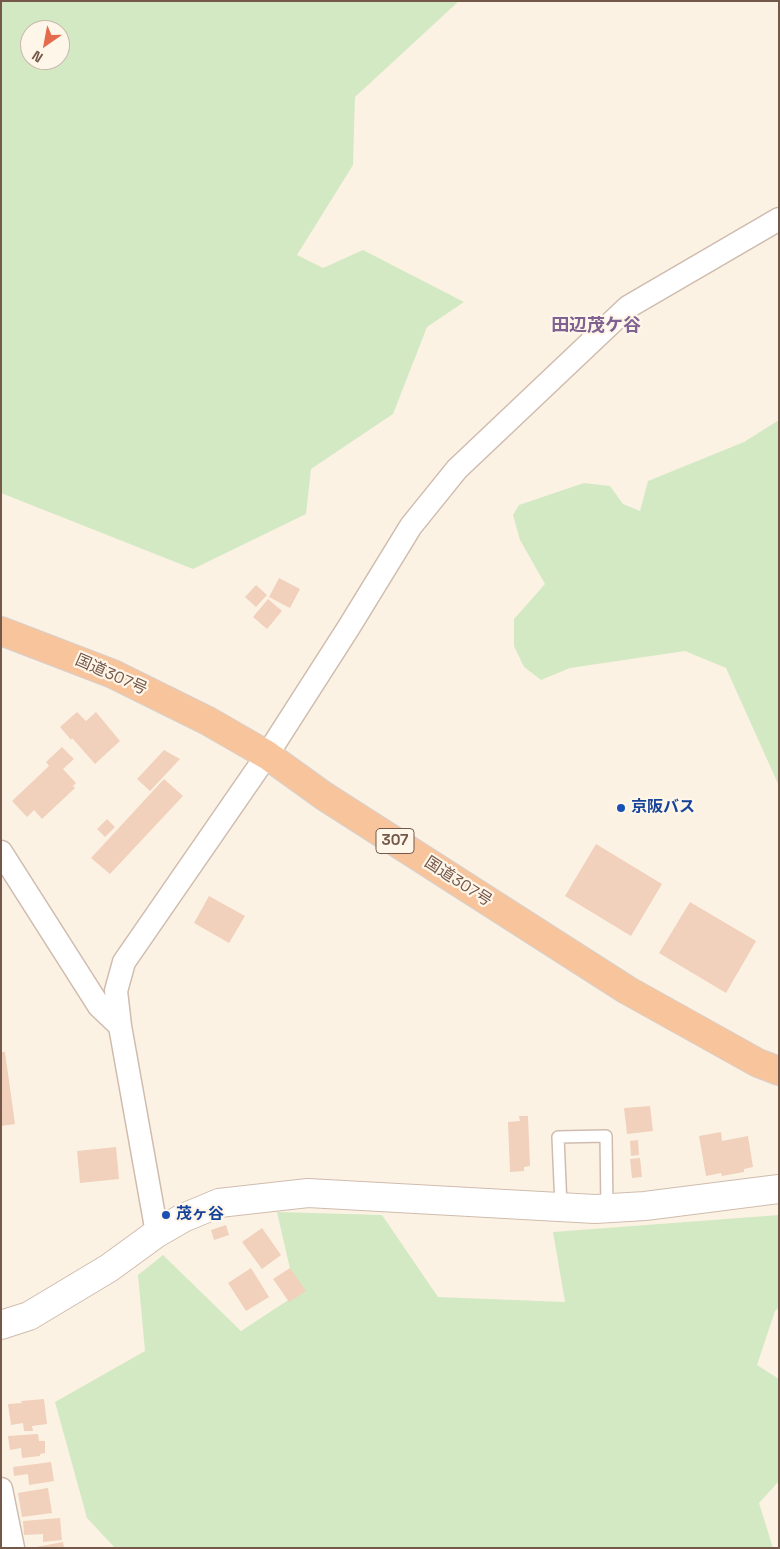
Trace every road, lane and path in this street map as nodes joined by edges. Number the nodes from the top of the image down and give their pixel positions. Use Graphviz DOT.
graph roads {
  1 [pos="779,218"];
  2 [pos="1,631"];
  3 [pos="267,755"];
  4 [pos="2,856"];
  5 [pos="120,1026"];
  6 [pos="779,1071"];
  7 [pos="779,1189"];
  8 [pos="561,1207"];
  9 [pos="607,1208"];
  10 [pos="157,1233"];
  11 [pos="1,1325"];
  12 [pos="1,1489"];
  13 [pos="13,1548"];
  1 -- 3 [label="street"];
  2 -- 3 [label="highway, 国道307号 / 307"];
  3 -- 5 [label="street"];
  3 -- 6 [label="highway, 国道307号 / 307"];
  4 -- 5 [label="street"];
  5 -- 10 [label="street"];
  7 -- 9 [label="street"];
  8 -- 9 [label="street"];
  8 -- 9 [label="lane"];
  8 -- 10 [label="street"];
  10 -- 11 [label="street"];
  12 -- 13 [label="street"];
}
